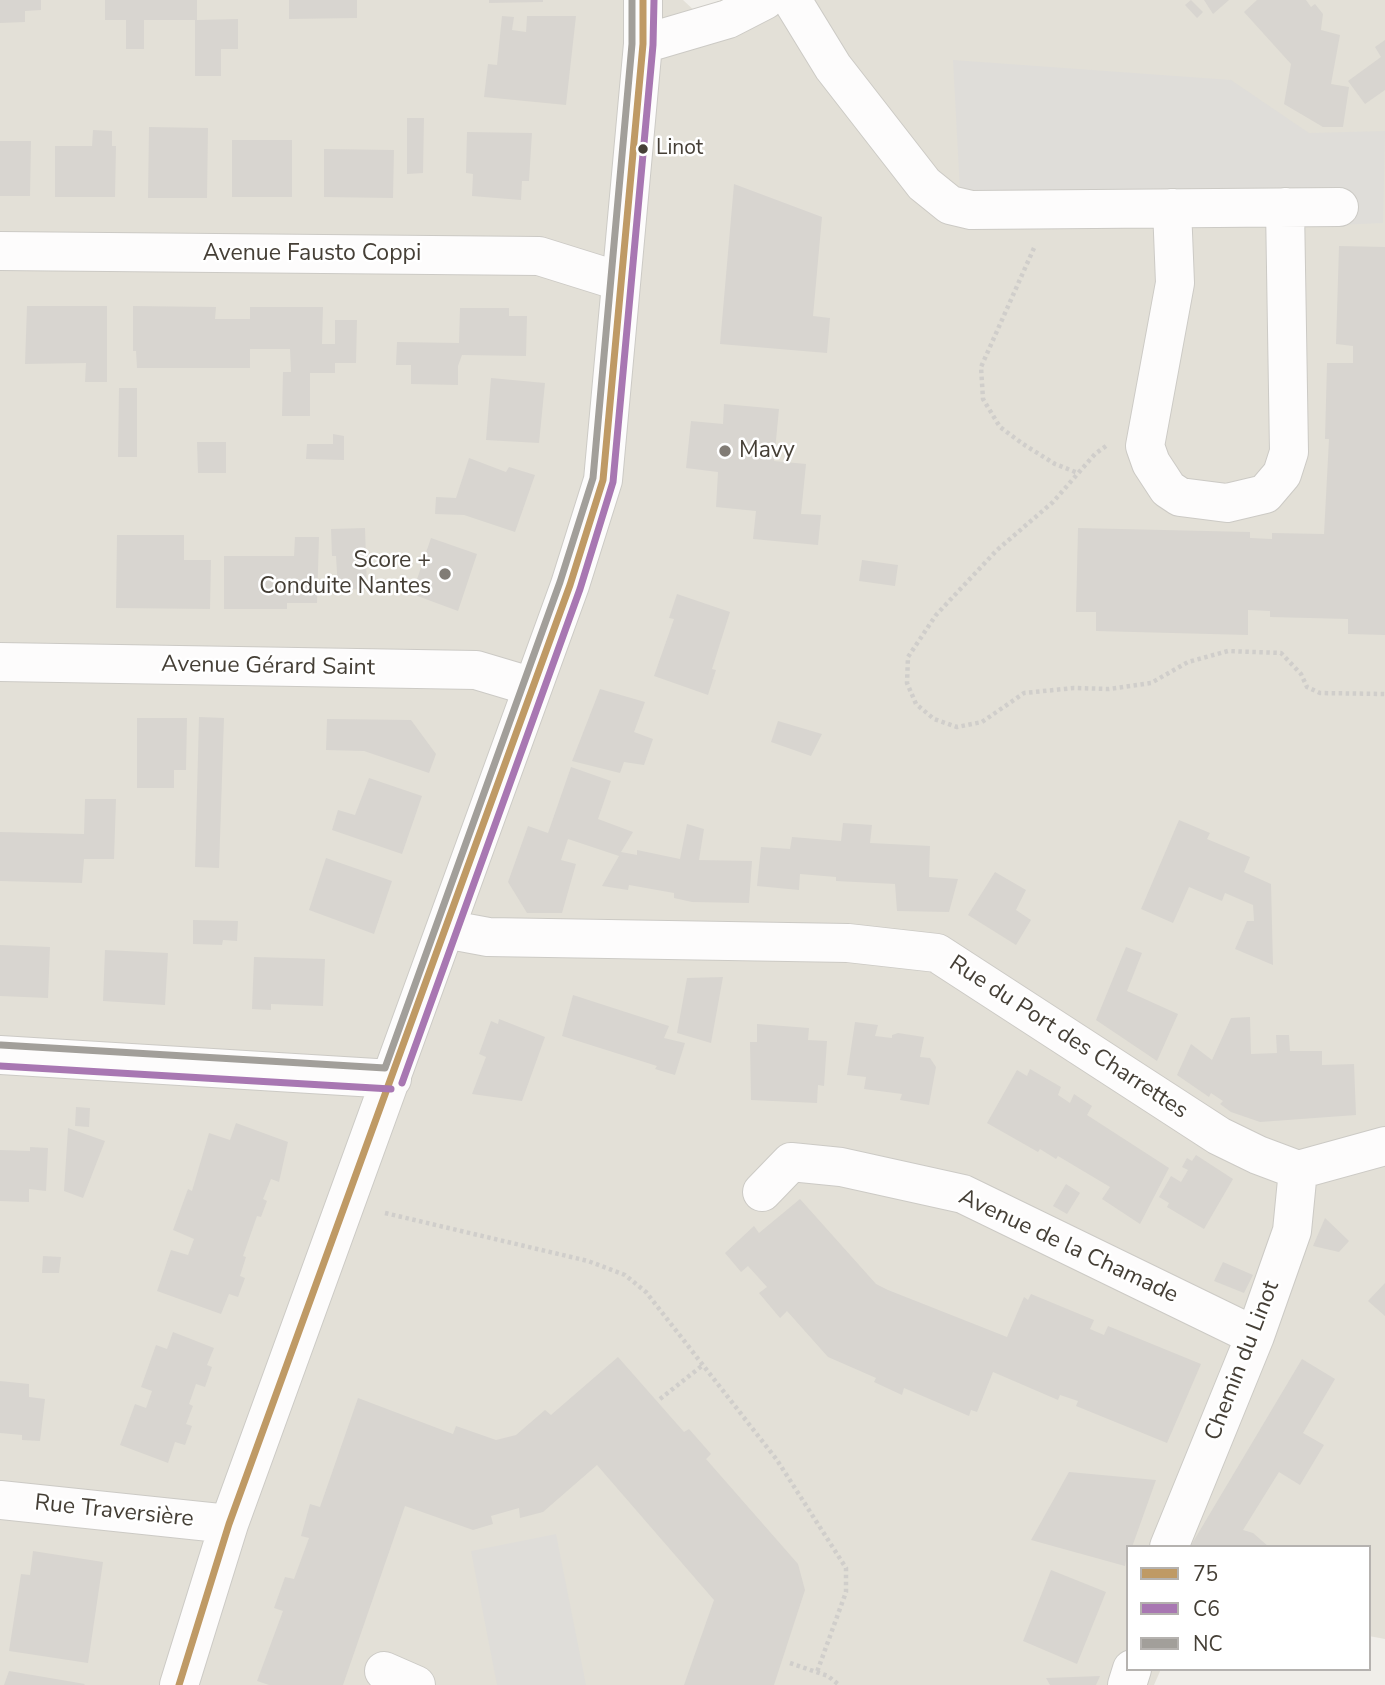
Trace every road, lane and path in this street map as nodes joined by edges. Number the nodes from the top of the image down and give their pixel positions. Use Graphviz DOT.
graph roads {
  1 [pos="643,0"];
  2 [pos="765,0"];
  3 [pos="792,0"];
  4 [pos="643,44"];
  5 [pos="1285,207"];
  6 [pos="1339,207"];
  7 [pos="1172,208"];
  8 [pos="1052,209"];
  9 [pos="0,251"];
  10 [pos="619,281"];
  11 [pos="1147,433"];
  12 [pos="1078,473"];
  13 [pos="0,662"];
  14 [pos="533,687"];
  15 [pos="1385,694"];
  16 [pos="445,929"];
  17 [pos="0,1055"];
  18 [pos="392,1079"];
  19 [pos="1385,1146"];
  20 [pos="1298,1170"];
  21 [pos="762,1192"];
  22 [pos="385,1212"];
  23 [pos="1255,1336"];
  24 [pos="703,1365"];
  25 [pos="660,1399"];
  26 [pos="0,1500"];
  27 [pos="229,1524"];
  28 [pos="1170,1545"];
  29 [pos="790,1663"];
  30 [pos="817,1672"];
  31 [pos="186,1683"];
  32 [pos="839,1685"];
  1 -- 4 [label="street"];
  2 -- 4 [label="street"];
  3 -- 8 [label="street"];
  4 -- 10 [label="street"];
  5 -- 6 [label="street"];
  5 -- 7 [label="street"];
  5 -- 11 [label="street"];
  7 -- 8 [label="street"];
  7 -- 11 [label="street"];
  8 -- 12 [label="path"];
  9 -- 10 [label="street, Avenue Fausto Coppi"];
  10 -- 14 [label="street"];
  11 -- 12 [label="path"];
  12 -- 15 [label="path"];
  13 -- 14 [label="street, Avenue Gérard Saint"];
  14 -- 16 [label="street"];
  16 -- 18 [label="street"];
  16 -- 20 [label="street, Rue du Port des Charrettes"];
  17 -- 18 [label="street"];
  18 -- 27 [label="street"];
  19 -- 20 [label="street"];
  20 -- 23 [label="street, Chemin du Linot"];
  21 -- 23 [label="street, Avenue de la Chamade"];
  22 -- 24 [label="path"];
  23 -- 28 [label="street, Chemin du Linot"];
  24 -- 25 [label="path"];
  24 -- 30 [label="path"];
  26 -- 27 [label="street, Rue Traversière"];
  27 -- 31 [label="street"];
  29 -- 30 [label="path"];
  30 -- 32 [label="path"];
}
